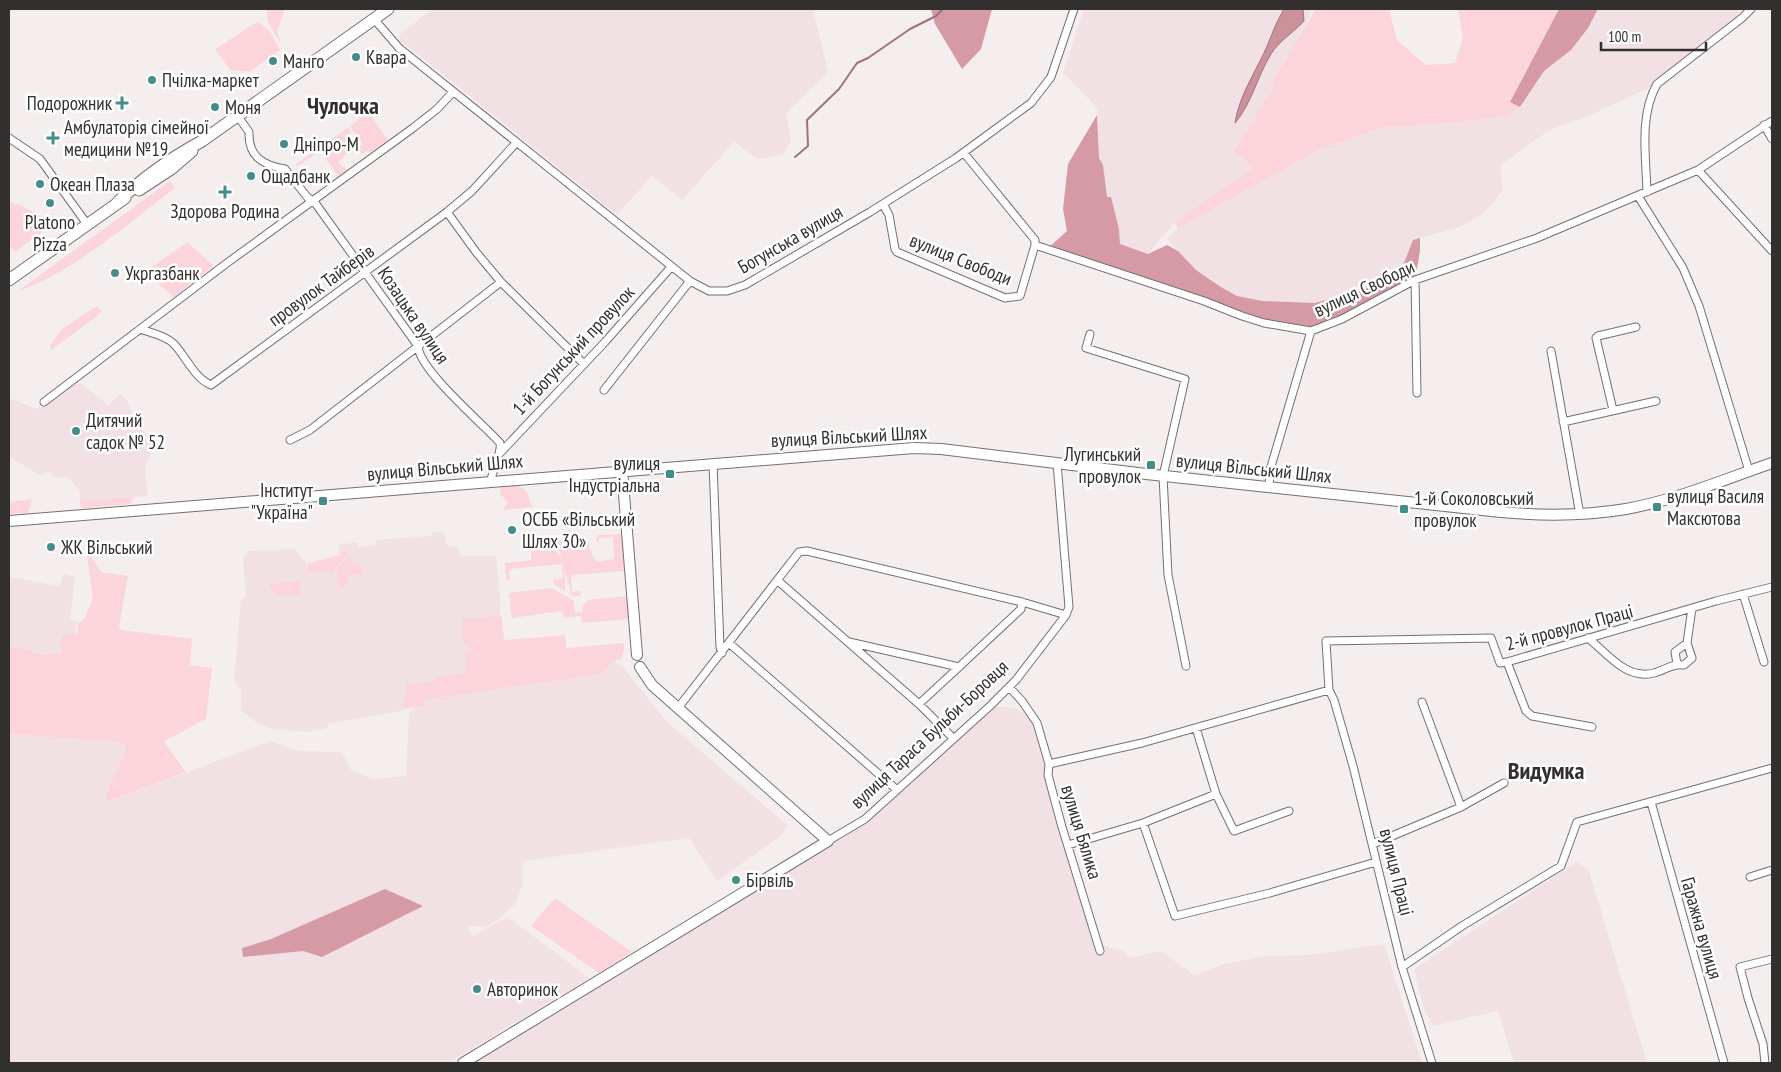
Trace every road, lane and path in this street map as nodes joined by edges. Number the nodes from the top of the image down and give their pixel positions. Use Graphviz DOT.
graph roads {
  1 [pos="388,9"];
  2 [pos="1074,9"];
  3 [pos="1750,9"];
  4 [pos="374,19"];
  5 [pos="453,92"];
  6 [pos="237,115"];
  7 [pos="1772,121"];
  8 [pos="1764,125"];
  9 [pos="9,138"];
  10 [pos="1772,139"];
  11 [pos="516,143"];
  12 [pos="964,153"];
  13 [pos="1698,170"];
  14 [pos="1647,192"];
  15 [pos="1638,196"];
  16 [pos="312,200"];
  17 [pos="883,204"];
  18 [pos="448,212"];
  19 [pos="87,224"];
  20 [pos="1035,245"];
  21 [pos="1772,251"];
  22 [pos="671,267"];
  23 [pos="366,273"];
  24 [pos="9,280"];
  25 [pos="1415,280"];
  26 [pos="501,282"];
  27 [pos="690,282"];
  28 [pos="1636,327"];
  29 [pos="140,329"];
  30 [pos="1311,330"];
  31 [pos="1090,334"];
  32 [pos="418,346"];
  33 [pos="1551,351"];
  34 [pos="584,364"];
  35 [pos="604,390"];
  36 [pos="1418,393"];
  37 [pos="1656,401"];
  38 [pos="44,402"];
  39 [pos="1613,410"];
  40 [pos="1563,422"];
  41 [pos="290,440"];
  42 [pos="499,455"];
  43 [pos="713,463"];
  44 [pos="1057,463"];
  45 [pos="1772,464"];
  46 [pos="622,470"];
  47 [pos="1749,471"];
  48 [pos="1163,476"];
  49 [pos="491,480"];
  50 [pos="1269,487"];
  51 [pos="1580,515"];
  52 [pos="9,521"];
  53 [pos="777,580"];
  54 [pos="1772,587"];
  55 [pos="1743,594"];
  56 [pos="1022,602"];
  57 [pos="1692,608"];
  58 [pos="1066,615"];
  59 [pos="1588,638"];
  60 [pos="846,641"];
  61 [pos="1326,641"];
  62 [pos="729,643"];
  63 [pos="1687,643"];
  64 [pos="722,653"];
  65 [pos="638,655"];
  66 [pos="1507,662"];
  67 [pos="1764,662"];
  68 [pos="1677,664"];
  69 [pos="1186,666"];
  70 [pos="640,667"];
  71 [pos="959,667"];
  72 [pos="1009,687"];
  73 [pos="1329,690"];
  74 [pos="1422,702"];
  75 [pos="919,704"];
  76 [pos="678,708"];
  77 [pos="1592,727"];
  78 [pos="1196,728"];
  79 [pos="953,738"];
  80 [pos="1049,764"];
  81 [pos="1772,768"];
  82 [pos="1504,783"];
  83 [pos="897,790"];
  84 [pos="1216,794"];
  85 [pos="1651,802"];
  86 [pos="1461,807"];
  87 [pos="1289,811"];
  88 [pos="1143,823"];
  89 [pos="828,841"];
  90 [pos="1373,844"];
  91 [pos="1068,845"];
  92 [pos="1376,862"];
  93 [pos="1772,870"];
  94 [pos="1750,877"];
  95 [pos="1100,951"];
  96 [pos="1772,959"];
  97 [pos="1402,967"];
  98 [pos="463,1063"];
  99 [pos="1432,1063"];
  100 [pos="1724,1063"];
  101 [pos="1766,1063"];
  1 -- 4 [label="main road"];
  2 -- 12 [label="street, Богунська вулиця"];
  3 -- 14 [label="street"];
  4 -- 5 [label="street, Богунська вулиця"];
  4 -- 6 [label="main road"];
  5 -- 11 [label="street, Богунська вулиця"];
  5 -- 16 [label="street"];
  6 -- 16 [label="street, Козацька вулиця"];
  6 -- 19 [label="main road"];
  7 -- 8 [label="street, вулиця Свободи"];
  8 -- 10 [label="street"];
  8 -- 13 [label="street, вулиця Свободи"];
  9 -- 19 [label="street"];
  11 -- 18 [label="street, провулок Тайберів"];
  11 -- 22 [label="street, Богунська вулиця"];
  12 -- 17 [label="street, Богунська вулиця"];
  12 -- 20 [label="street"];
  13 -- 14 [label="street, вулиця Свободи"];
  13 -- 21 [label="street"];
  14 -- 15 [label="street, вулиця Свободи"];
  15 -- 25 [label="street, вулиця Свободи"];
  15 -- 47 [label="street"];
  16 -- 23 [label="street, Козацька вулиця"];
  16 -- 29 [label="street"];
  17 -- 20 [label="street, вулиця Свободи"];
  17 -- 27 [label="street, Богунська вулиця"];
  18 -- 23 [label="street, провулок Тайберів"];
  18 -- 26 [label="street"];
  19 -- 24 [label="main road"];
  20 -- 30 [label="street, вулиця Свободи"];
  22 -- 27 [label="street, Богунська вулиця"];
  22 -- 34 [label="street, 1-й Богунський провулок"];
  23 -- 29 [label="street, провулок Тайберів"];
  23 -- 32 [label="street, Козацька вулиця"];
  25 -- 30 [label="street, вулиця Свободи"];
  25 -- 36 [label="street"];
  26 -- 32 [label="street"];
  26 -- 34 [label="street"];
  27 -- 35 [label="street"];
  28 -- 39 [label="street"];
  29 -- 38 [label="street"];
  30 -- 50 [label="street"];
  31 -- 48 [label="street"];
  32 -- 41 [label="street"];
  32 -- 42 [label="street, Козацька вулиця"];
  33 -- 40 [label="street"];
  34 -- 42 [label="street, 1-й Богунський провулок"];
  37 -- 39 [label="street"];
  39 -- 40 [label="street"];
  40 -- 51 [label="street"];
  42 -- 49 [label="street"];
  43 -- 44 [label="street, вулиця Вільський Шлях"];
  43 -- 46 [label="street, вулиця Вільський Шлях"];
  43 -- 64 [label="street"];
  44 -- 48 [label="street, вулиця Вільський Шлях"];
  44 -- 58 [label="street"];
  45 -- 47 [label="street, вулиця Вільський Шлях"];
  46 -- 49 [label="street, вулиця Вільський Шлях"];
  46 -- 65 [label="street"];
  47 -- 51 [label="street, вулиця Вільський Шлях"];
  48 -- 50 [label="street, вулиця Вільський Шлях"];
  48 -- 69 [label="street"];
  49 -- 52 [label="street, вулиця Вільський Шлях"];
  50 -- 51 [label="street, вулиця Вільський Шлях"];
  53 -- 56 [label="street"];
  53 -- 60 [label="street"];
  53 -- 62 [label="street"];
  54 -- 55 [label="street, 2-й провулок Праці"];
  55 -- 57 [label="street, 2-й провулок Праці"];
  55 -- 67 [label="street"];
  56 -- 58 [label="street"];
  56 -- 71 [label="street"];
  57 -- 59 [label="street, 2-й провулок Праці"];
  57 -- 63 [label="street"];
  58 -- 72 [label="street, вулиця Тараса Бульби-Боровця"];
  59 -- 66 [label="street, 2-й провулок Праці"];
  59 -- 68 [label="street"];
  60 -- 71 [label="street"];
  60 -- 75 [label="street"];
  61 -- 66 [label="street, 2-й провулок Праці"];
  61 -- 73 [label="street, вулиця Праці"];
  62 -- 64 [label="street"];
  62 -- 83 [label="street"];
  63 -- 68 [label="street"];
  63 -- 68 [label="street"];
  64 -- 76 [label="street"];
  65 -- 70 [label="street"];
  66 -- 77 [label="street"];
  70 -- 76 [label="street"];
  71 -- 75 [label="street"];
  72 -- 79 [label="street, вулиця Тараса Бульби-Боровця"];
  72 -- 80 [label="street, вулиця Бялика"];
  73 -- 78 [label="street"];
  73 -- 90 [label="street, вулиця Праці"];
  74 -- 86 [label="street"];
  75 -- 79 [label="street"];
  76 -- 89 [label="street"];
  78 -- 80 [label="street"];
  78 -- 84 [label="street"];
  79 -- 83 [label="street, вулиця Тараса Бульби-Боровця"];
  80 -- 91 [label="street, вулиця Бялика"];
  81 -- 85 [label="street"];
  82 -- 86 [label="street"];
  83 -- 89 [label="street, вулиця Тараса Бульби-Боровця"];
  84 -- 87 [label="street"];
  84 -- 88 [label="street"];
  85 -- 97 [label="street"];
  85 -- 100 [label="street, Гаражна вулиця"];
  86 -- 90 [label="street"];
  88 -- 91 [label="street"];
  88 -- 92 [label="street"];
  89 -- 98 [label="street, вулиця Тараса Бульби-Боровця"];
  90 -- 92 [label="street, вулиця Праці"];
  91 -- 95 [label="street, вулиця Бялика"];
  92 -- 97 [label="street, вулиця Праці"];
  93 -- 94 [label="street"];
  96 -- 101 [label="street"];
  97 -- 99 [label="street, вулиця Праці"];
}
